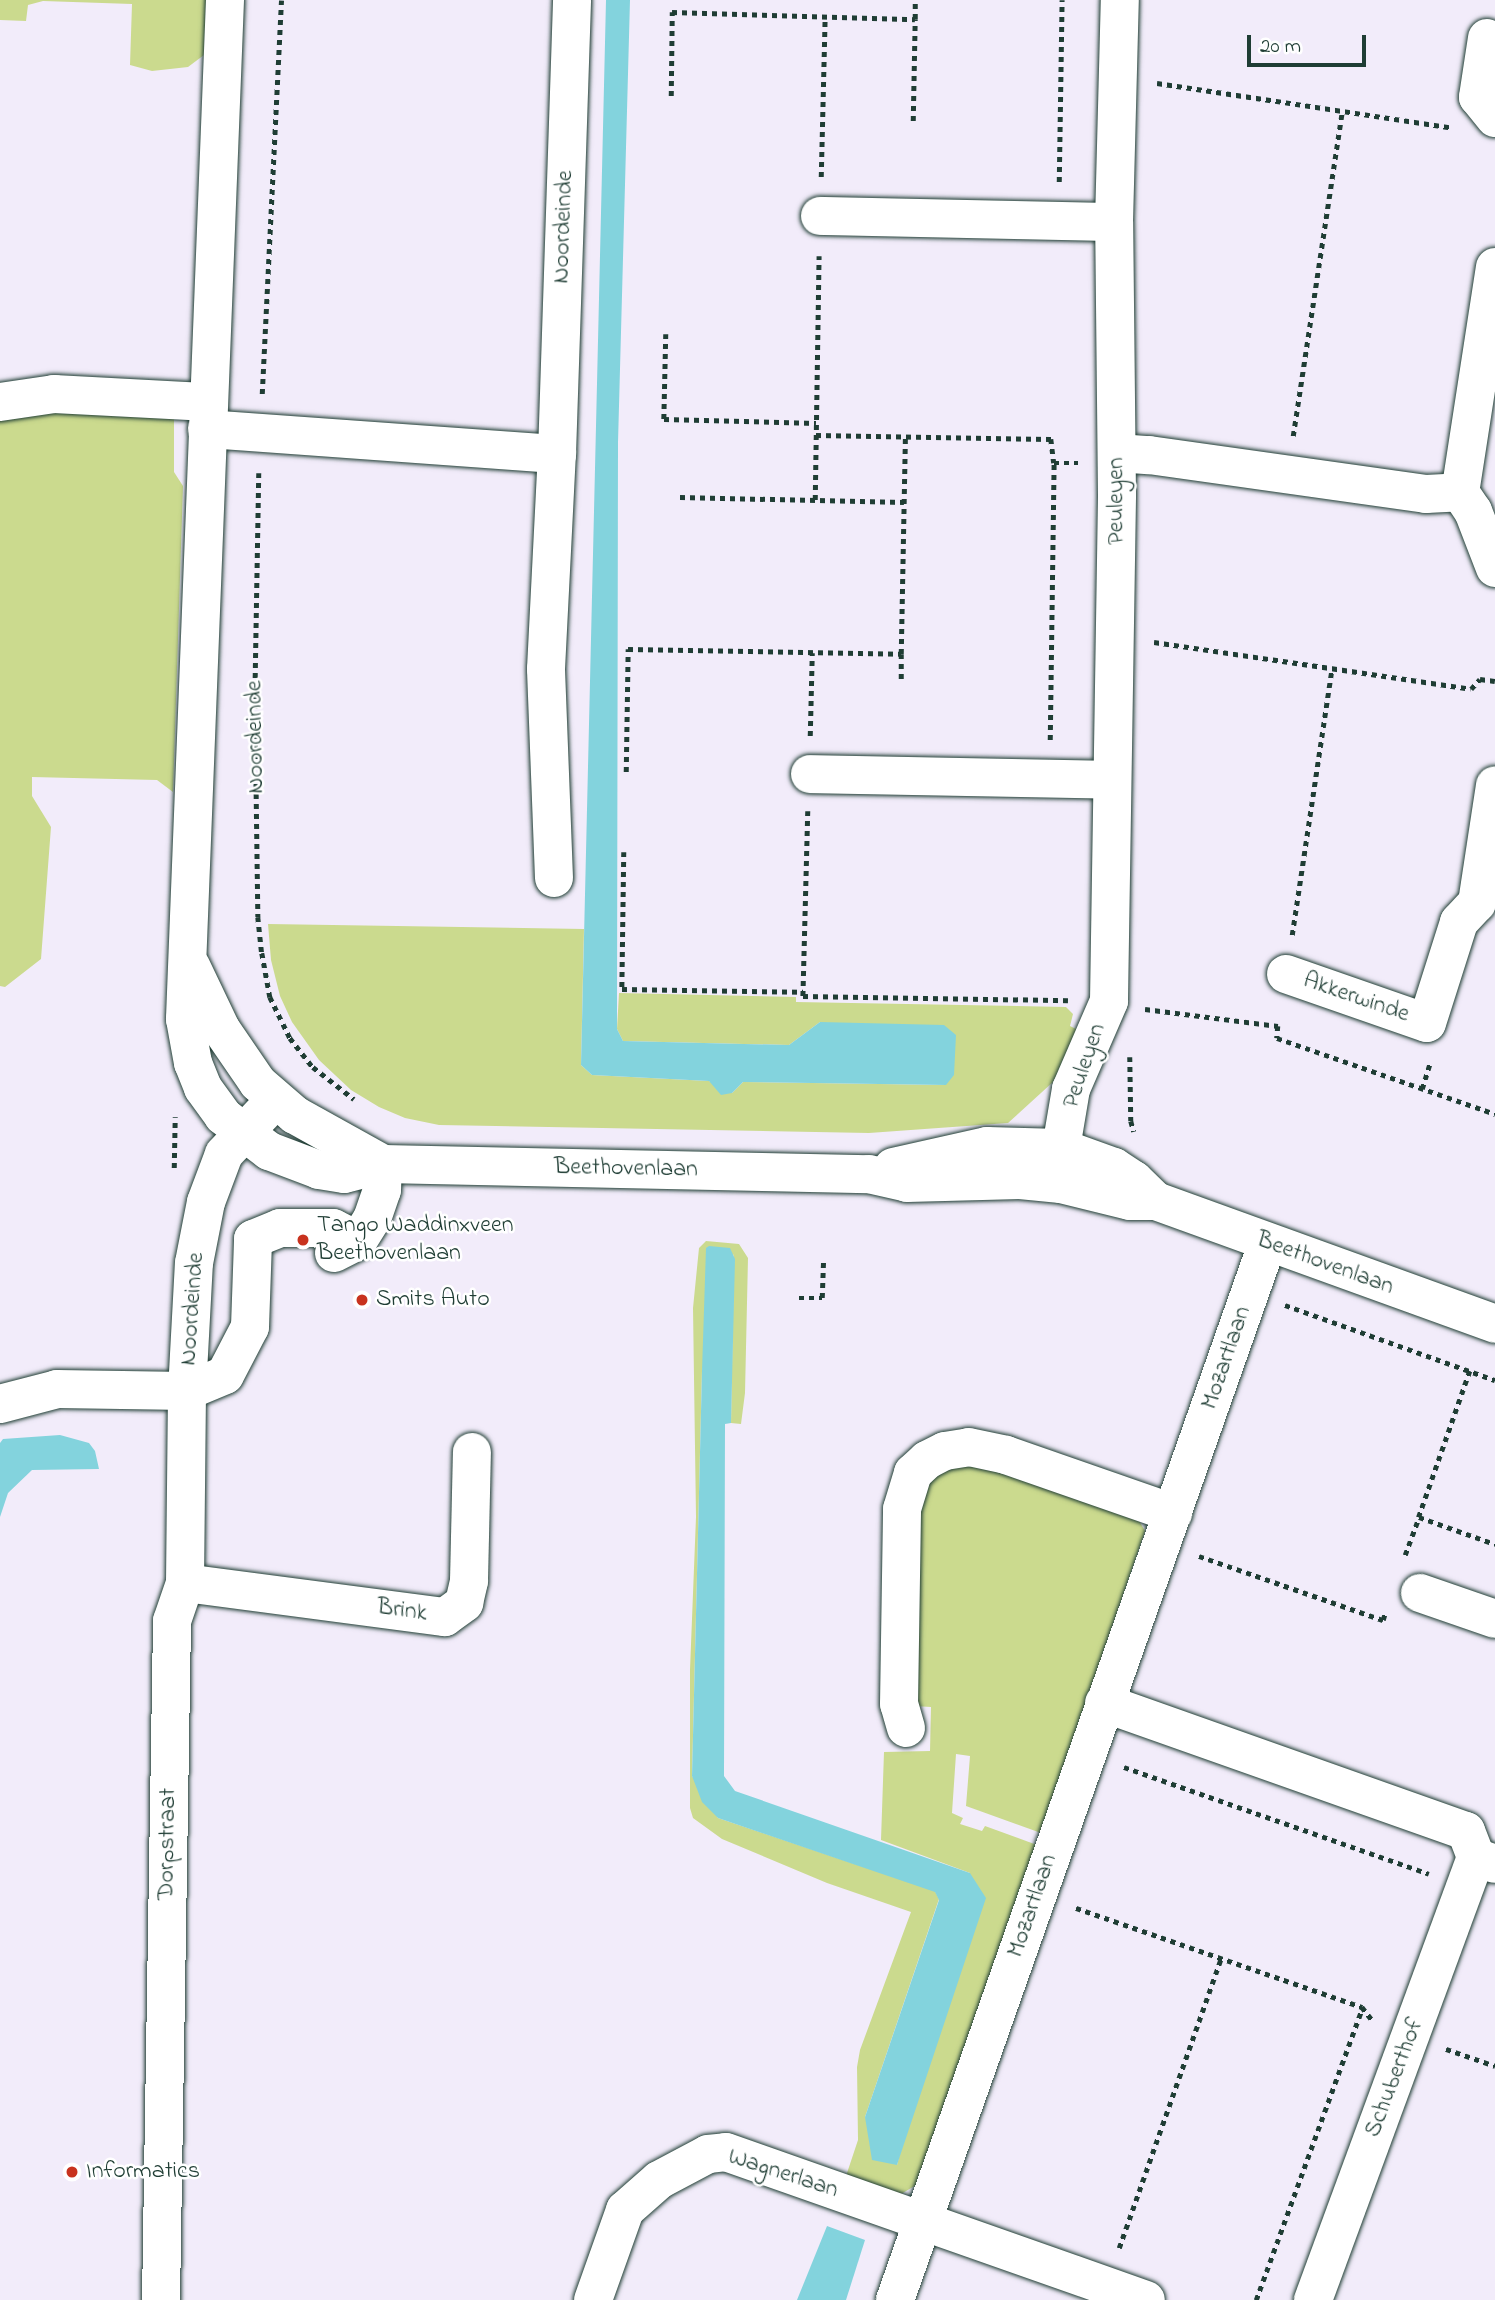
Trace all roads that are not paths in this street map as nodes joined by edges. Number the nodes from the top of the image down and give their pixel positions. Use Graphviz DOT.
graph roads {
  1 [pos="225,0"];
  2 [pos="572,0"];
  3 [pos="1120,0"];
  4 [pos="1487,38"];
  5 [pos="1495,118"];
  6 [pos="820,216"];
  7 [pos="1114,222"];
  8 [pos="1495,267"];
  9 [pos="0,402"];
  10 [pos="208,408"];
  11 [pos="1117,453"];
  12 [pos="557,454"];
  13 [pos="1460,492"];
  14 [pos="1495,568"];
  15 [pos="810,774"];
  16 [pos="1110,780"];
  17 [pos="1495,785"];
  18 [pos="554,877"];
  19 [pos="189,961"];
  20 [pos="1286,974"];
  21 [pos="275,1100"];
  22 [pos="243,1134"];
  23 [pos="383,1164"];
  24 [pos="1061,1166"];
  25 [pos="206,1202"];
  26 [pos="253,1239"];
  27 [pos="1267,1244"];
  28 [pos="1495,1324"];
  29 [pos="187,1391"];
  30 [pos="0,1404"];
  31 [pos="472,1452"];
  32 [pos="1168,1528"];
  33 [pos="185,1583"];
  34 [pos="1403,1587"];
  35 [pos="1495,1619"];
  36 [pos="1104,1703"];
  37 [pos="906,1728"];
  38 [pos="1479,1869"];
  39 [pos="923,2221"];
  40 [pos="161,2300"];
  41 [pos="593,2300"];
  42 [pos="895,2300"];
  43 [pos="1146,2300"];
  44 [pos="1313,2300"];
  1 -- 10 [label="street"];
  2 -- 12 [label="street, Noordeinde"];
  3 -- 7 [label="street, Peuleyen"];
  4 -- 5 [label="street"];
  6 -- 7 [label="street"];
  7 -- 11 [label="street, Peuleyen"];
  8 -- 13 [label="street"];
  9 -- 10 [label="street"];
  10 -- 12 [label="street"];
  10 -- 19 [label="street"];
  11 -- 13 [label="street"];
  11 -- 16 [label="street, Peuleyen"];
  12 -- 18 [label="street, Noordeinde"];
  13 -- 14 [label="street"];
  15 -- 16 [label="street"];
  16 -- 24 [label="street, Peuleyen"];
  17 -- 20 [label="street, Akkerwinde"];
  19 -- 21 [label="street"];
  19 -- 22 [label="street"];
  21 -- 22 [label="street, Noordeinde"];
  21 -- 23 [label="street"];
  22 -- 23 [label="street, Beethovenlaan"];
  22 -- 25 [label="street, Noordeinde"];
  23 -- 24 [label="street, Beethovenlaan"];
  23 -- 26 [label="street"];
  24 -- 27 [label="street, Beethovenlaan"];
  25 -- 26 [label="street"];
  25 -- 29 [label="street, Noordeinde"];
  26 -- 29 [label="street"];
  27 -- 28 [label="street, Beethovenlaan"];
  27 -- 32 [label="street, Mozartlaan"];
  29 -- 30 [label="street, Noordeinde"];
  29 -- 33 [label="street, Dorpstraat"];
  31 -- 33 [label="street, Brink"];
  32 -- 36 [label="street, Mozartlaan"];
  32 -- 37 [label="street"];
  33 -- 40 [label="street, Dorpstraat"];
  34 -- 35 [label="street"];
  36 -- 38 [label="street"];
  36 -- 39 [label="street, Mozartlaan"];
  38 -- 44 [label="street, Schuberthof"];
  39 -- 41 [label="street, Wagnerlaan"];
  39 -- 42 [label="street, Mozartlaan"];
  39 -- 43 [label="street"];
}
